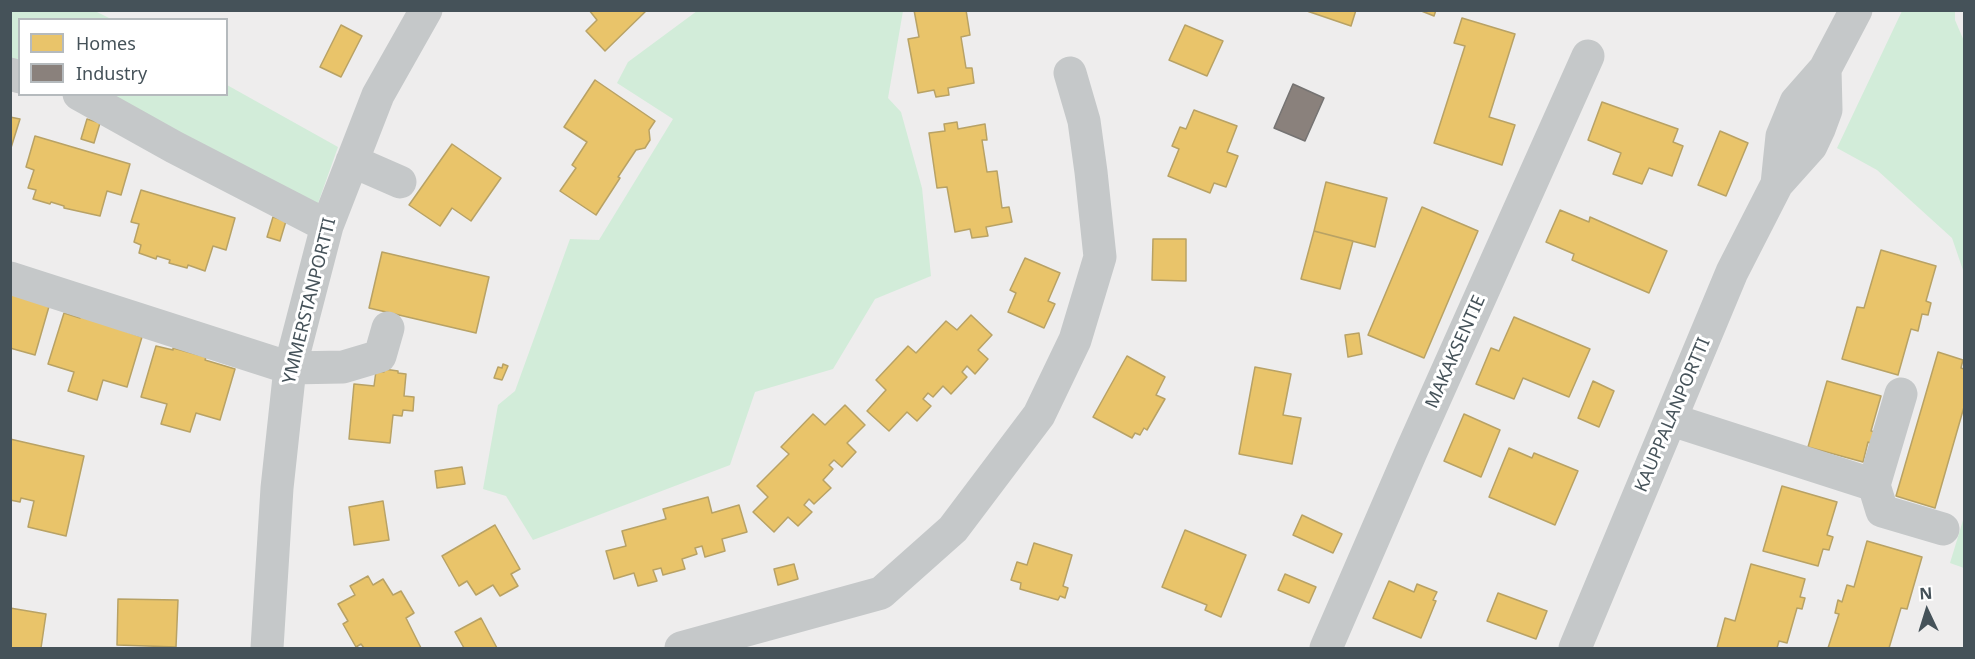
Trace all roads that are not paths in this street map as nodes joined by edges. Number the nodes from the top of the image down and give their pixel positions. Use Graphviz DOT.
graph roads {
  1 [pos="426,10"];
  2 [pos="1856,10"];
  3 [pos="1588,56"];
  4 [pos="1070,73"];
  5 [pos="83,96"];
  6 [pos="352,161"];
  7 [pos="400,182"];
  8 [pos="327,226"];
  9 [pos="10,278"];
  10 [pos="388,328"];
  11 [pos="290,368"];
  12 [pos="1901,394"];
  13 [pos="1672,420"];
  14 [pos="1874,485"];
  15 [pos="1943,529"];
  16 [pos="267,648"];
  17 [pos="681,648"];
  18 [pos="1326,648"];
  19 [pos="1575,648"];
  1 -- 6 [label="street, YMMERSTANPORTTI"];
  2 -- 13 [label="street, KAUPPALANPORTTI"];
  3 -- 18 [label="street, MAKAKSENTIE"];
  4 -- 17 [label="street"];
  5 -- 8 [label="street"];
  6 -- 7 [label="street"];
  6 -- 8 [label="street, YMMERSTANPORTTI"];
  8 -- 11 [label="street, YMMERSTANPORTTI"];
  9 -- 11 [label="street"];
  10 -- 11 [label="street"];
  11 -- 16 [label="street, YMMERSTANPORTTI"];
  12 -- 14 [label="street"];
  13 -- 14 [label="street"];
  13 -- 19 [label="street, KAUPPALANPORTTI"];
  14 -- 15 [label="street"];
}
